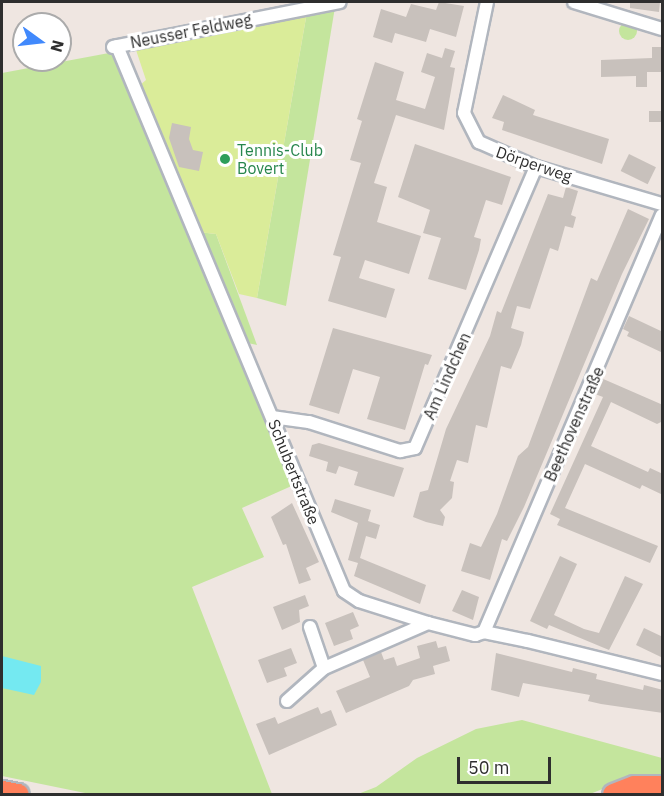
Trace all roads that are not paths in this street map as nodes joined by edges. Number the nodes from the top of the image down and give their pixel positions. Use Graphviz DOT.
graph roads {
  1 [pos="340,2"];
  2 [pos="487,2"];
  3 [pos="574,2"];
  4 [pos="663,29"];
  5 [pos="115,46"];
  6 [pos="536,167"];
  7 [pos="663,204"];
  8 [pos="663,215"];
  9 [pos="272,417"];
  10 [pos="428,623"];
  11 [pos="310,627"];
  12 [pos="484,632"];
  13 [pos="324,668"];
  14 [pos="663,674"];
  15 [pos="287,701"];
  16 [pos="663,786"];
  17 [pos="2,790"];
  18 [pos="18,795"];
  19 [pos="613,795"];
  1 -- 5 [label="street, Neusser Feldweg"];
  2 -- 6 [label="street, Dörperweg"];
  3 -- 4 [label="street"];
  5 -- 9 [label="street, Schubertstraße"];
  6 -- 7 [label="street, Dörperweg"];
  6 -- 9 [label="street, Am Lindchen"];
  8 -- 12 [label="street, Beethovenstraße"];
  9 -- 10 [label="street, Schubertstraße"];
  10 -- 12 [label="street, Schubertstraße"];
  10 -- 13 [label="street"];
  11 -- 13 [label="street"];
  12 -- 14 [label="street, Schubertstraße"];
  13 -- 15 [label="street"];
  16 -- 19 [label="highway"];
  17 -- 18 [label="highway"];
}
